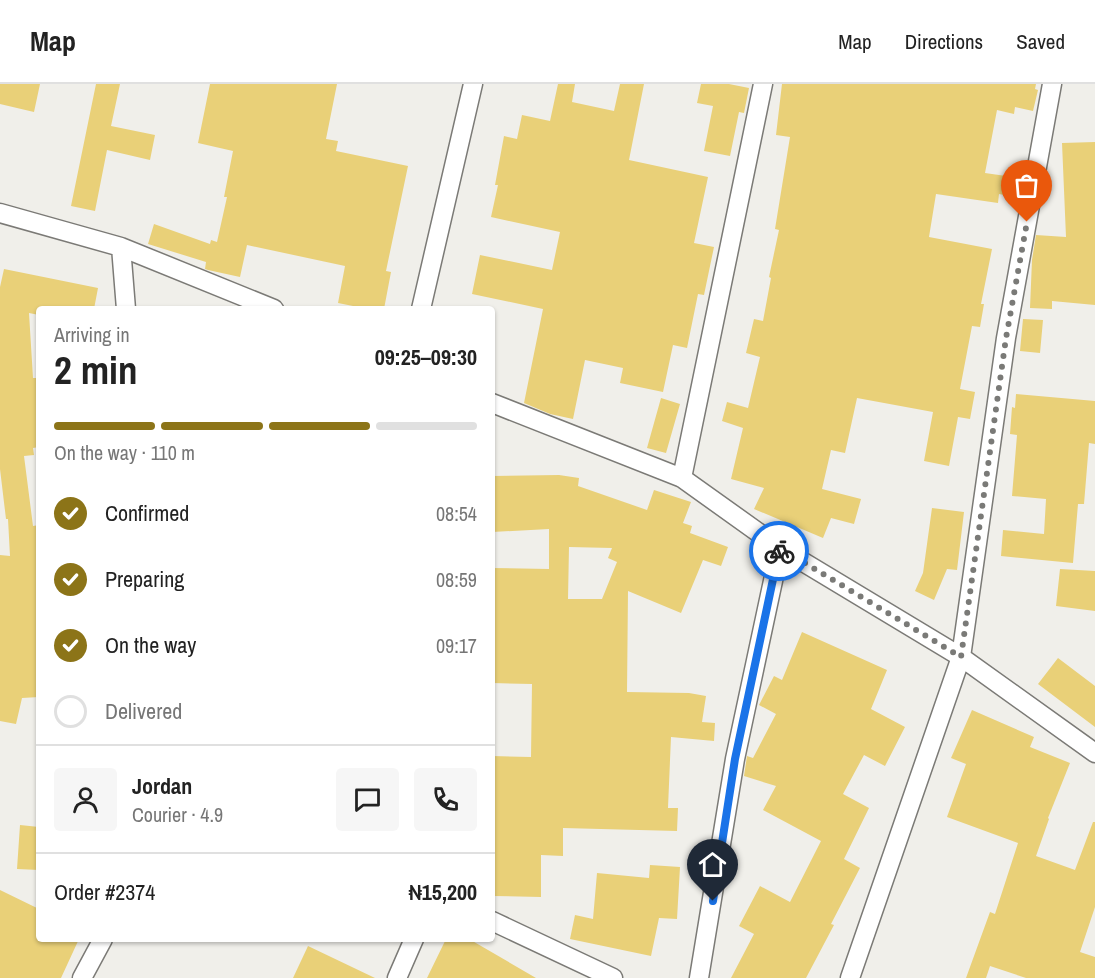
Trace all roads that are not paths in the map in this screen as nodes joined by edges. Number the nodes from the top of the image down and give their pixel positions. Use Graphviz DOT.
graph roads {
  1 [pos="473,84"];
  2 [pos="763,84"];
  3 [pos="1053,84"];
  4 [pos="0,213"];
  5 [pos="121,247"];
  6 [pos="126,306"];
  7 [pos="267,306"];
  8 [pos="421,306"];
  9 [pos="495,404"];
  10 [pos="682,478"];
  11 [pos="780,548"];
  12 [pos="961,657"];
  13 [pos="1095,753"];
  14 [pos="495,922"];
  15 [pos="101,942"];
  16 [pos="413,942"];
  17 [pos="82,978"];
  18 [pos="397,978"];
  19 [pos="613,978"];
  20 [pos="699,978"];
  21 [pos="850,978"];
  1 -- 8 [label="street"];
  2 -- 10 [label="street"];
  3 -- 12 [label="street"];
  4 -- 5 [label="street"];
  5 -- 6 [label="street"];
  5 -- 7 [label="street"];
  9 -- 10 [label="street"];
  10 -- 11 [label="street"];
  11 -- 12 [label="street"];
  11 -- 20 [label="street"];
  12 -- 13 [label="street"];
  12 -- 21 [label="street"];
  14 -- 19 [label="street"];
  15 -- 17 [label="street"];
  16 -- 18 [label="street"];
}
